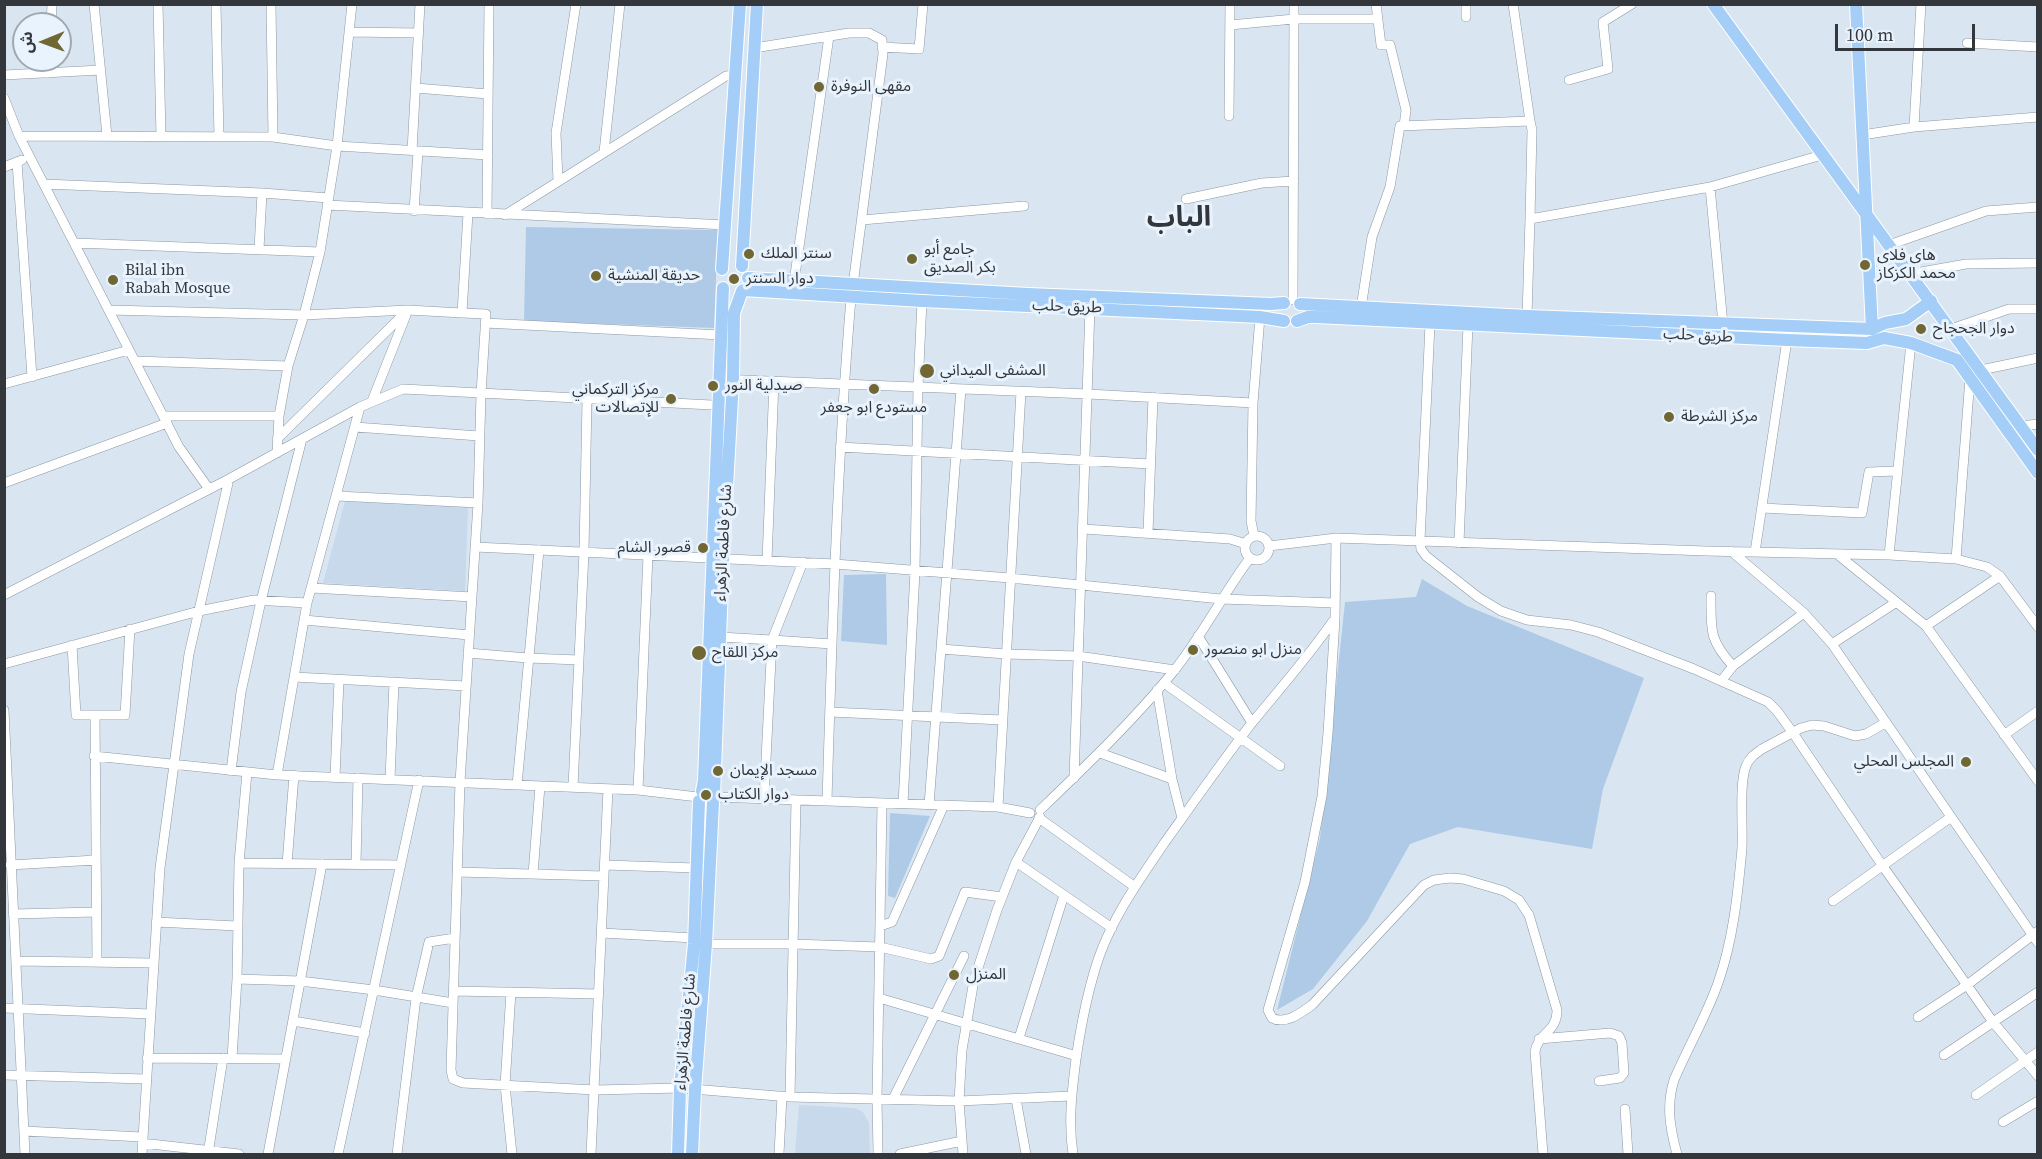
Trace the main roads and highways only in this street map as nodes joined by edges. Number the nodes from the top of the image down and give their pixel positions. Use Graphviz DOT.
graph roads {
  1 [pos="740,4"];
  2 [pos="757,4"];
  3 [pos="1713,4"];
  4 [pos="1856,4"];
  5 [pos="1866,215"];
  6 [pos="742,266"];
  7 [pos="722,269"];
  8 [pos="744,286"];
  9 [pos="723,288"];
  10 [pos="852,291"];
  11 [pos="1292,302"];
  12 [pos="1931,302"];
  13 [pos="1284,321"];
  14 [pos="1297,321"];
  15 [pos="1885,323"];
  16 [pos="1872,329"];
  17 [pos="1884,338"];
  18 [pos="1966,349"];
  19 [pos="1957,360"];
  20 [pos="2037,450"];
  21 [pos="2037,473"];
  22 [pos="717,558"];
  23 [pos="699,796"];
  24 [pos="714,798"];
  25 [pos="698,942"];
  26 [pos="678,1155"];
  27 [pos="692,1155"];
  1 -- 7 [label="main road"];
  2 -- 6 [label="main road"];
  3 -- 5 [label="main road"];
  4 -- 5 [label="main road"];
  5 -- 12 [label="main road"];
  5 -- 16 [label="main road"];
  6 -- 7 [label="main road"];
  6 -- 8 [label="main road"];
  7 -- 9 [label="main road"];
  8 -- 9 [label="main road"];
  8 -- 10 [label="main road"];
  8 -- 10 [label="main road"];
  8 -- 22 [label="main road, شارع فاطمة الزهراء"];
  9 -- 22 [label="main road, شارع فاطمة الزهراء"];
  10 -- 11 [label="main road"];
  10 -- 13 [label="main road, طريق حلب"];
  11 -- 13 [label="main road"];
  11 -- 14 [label="main road"];
  11 -- 16 [label="main road"];
  12 -- 15 [label="main road"];
  12 -- 18 [label="main road"];
  13 -- 14 [label="main road"];
  14 -- 17 [label="main road, طريق حلب"];
  15 -- 16 [label="main road"];
  15 -- 17 [label="main road"];
  17 -- 19 [label="main road, طريق حلب"];
  18 -- 19 [label="main road"];
  18 -- 20 [label="main road"];
  19 -- 21 [label="main road"];
  22 -- 23 [label="main road, شارع فاطمة الزهراء"];
  22 -- 24 [label="main road, شارع فاطمة الزهراء"];
  23 -- 24 [label="main road"];
  23 -- 25 [label="main road, شارع فاطمة الزهراء"];
  24 -- 25 [label="main road, شارع فاطمة الزهراء"];
  25 -- 26 [label="main road, شارع فاطمة الزهراء"];
  25 -- 27 [label="main road, شارع فاطمة الزهراء"];
}
